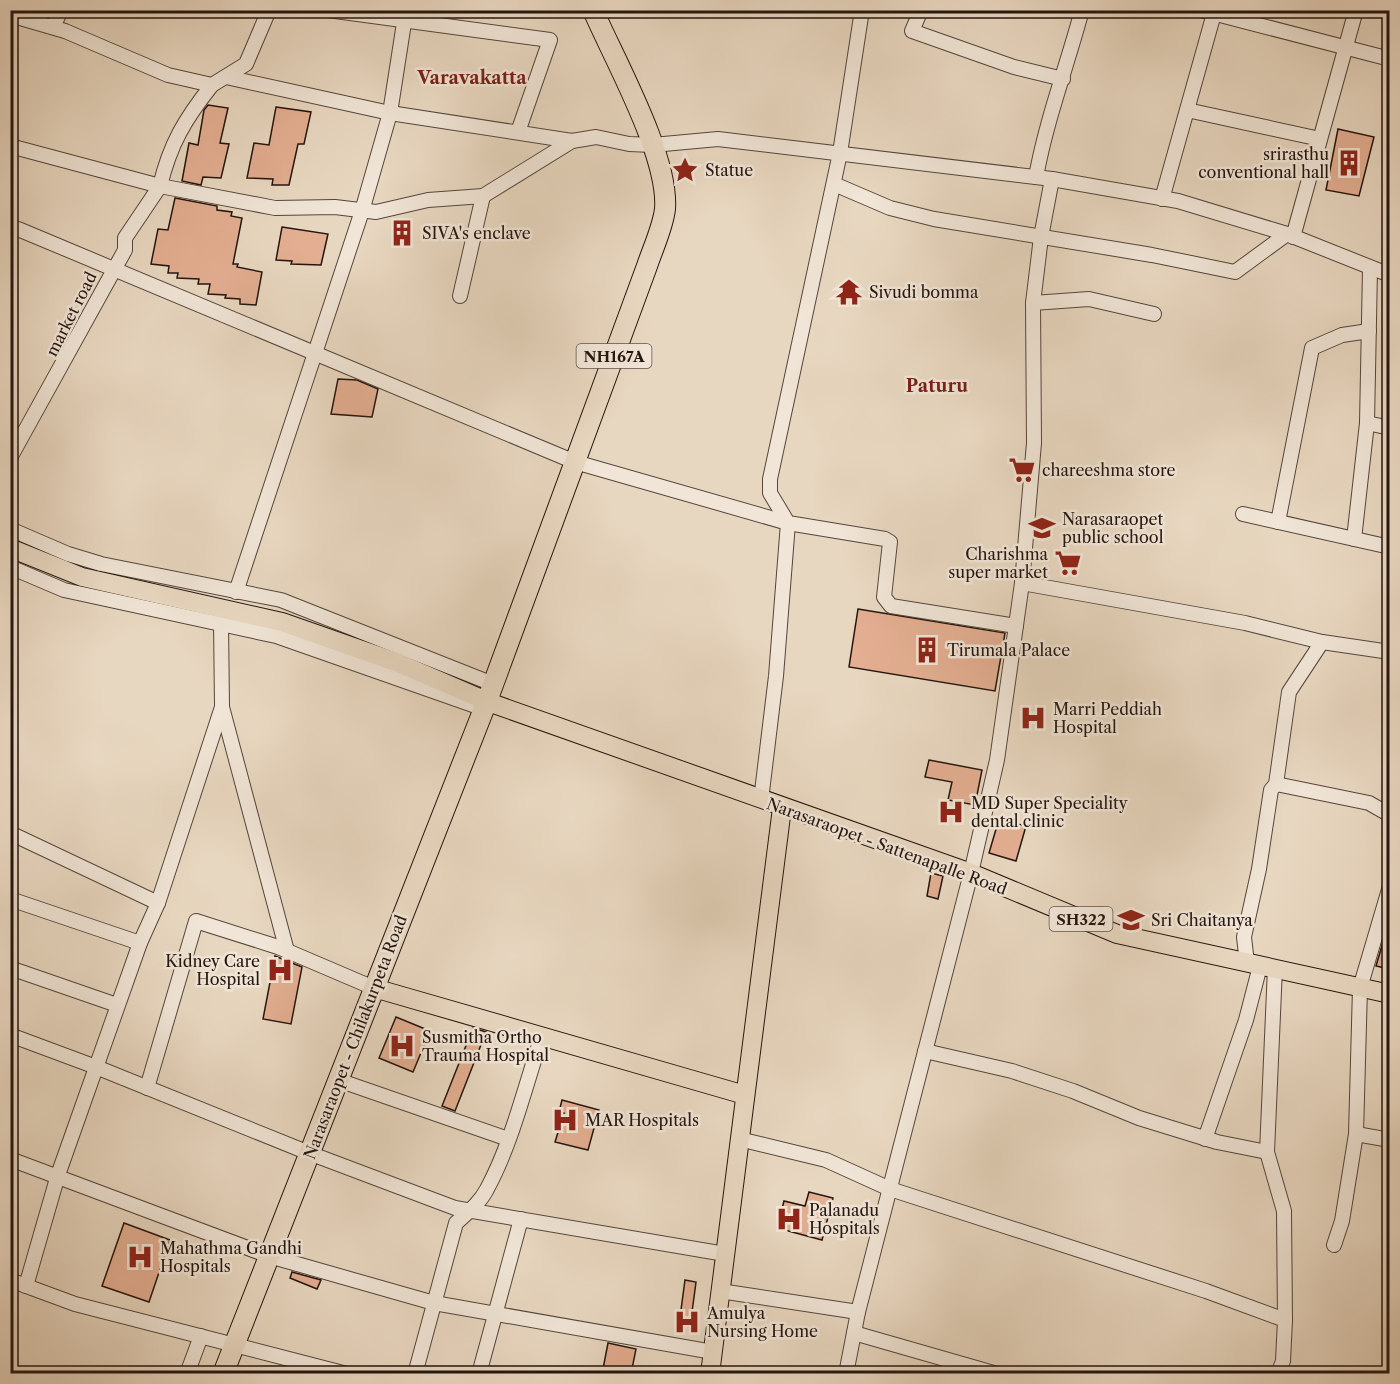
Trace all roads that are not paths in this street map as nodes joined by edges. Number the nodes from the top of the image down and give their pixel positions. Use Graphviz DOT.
graph roads {
  1 [pos="61,10"];
  2 [pos="269,10"];
  3 [pos="328,10"];
  4 [pos="593,10"];
  5 [pos="862,10"];
  6 [pos="921,10"];
  7 [pos="1082,10"];
  8 [pos="1356,10"];
  9 [pos="1210,12"];
  10 [pos="10,15"];
  11 [pos="405,15"];
  12 [pos="53,27"];
  13 [pos="1344,48"];
  14 [pos="1389,60"];
  15 [pos="226,77"];
  16 [pos="1063,79"];
  17 [pos="212,86"];
  18 [pos="1187,110"];
  19 [pos="390,113"];
  20 [pos="518,132"];
  21 [pos="1320,139"];
  22 [pos="572,141"];
  23 [pos="653,145"];
  24 [pos="10,146"];
  25 [pos="840,153"];
  26 [pos="1036,177"];
  27 [pos="1052,179"];
  28 [pos="834,184"];
  29 [pos="160,186"];
  30 [pos="483,196"];
  31 [pos="1162,199"];
  32 [pos="362,211"];
  33 [pos="18,229"];
  34 [pos="1290,235"];
  35 [pos="1041,237"];
  36 [pos="113,269"];
  37 [pos="1370,269"];
  38 [pos="1389,275"];
  39 [pos="460,296"];
  40 [pos="1033,303"];
  41 [pos="1154,314"];
  42 [pos="1369,331"];
  43 [pos="316,354"];
  44 [pos="1367,423"];
  45 [pos="1389,428"];
  46 [pos="10,458"];
  47 [pos="575,462"];
  48 [pos="1243,514"];
  49 [pos="1278,522"];
  50 [pos="788,523"];
  51 [pos="10,529"];
  52 [pos="1354,538"];
  53 [pos="1389,547"];
  54 [pos="10,548"];
  55 [pos="10,567"];
  56 [pos="1022,583"];
  57 [pos="236,592"];
  58 [pos="221,622"];
  59 [pos="1016,626"];
  60 [pos="1322,642"];
  61 [pos="1389,652"];
  62 [pos="488,698"];
  63 [pos="222,707"];
  64 [pos="1276,784"];
  65 [pos="761,800"];
  66 [pos="782,808"];
  67 [pos="1389,815"];
  68 [pos="10,833"];
  69 [pos="971,873"];
  70 [pos="1389,886"];
  71 [pos="10,899"];
  72 [pos="158,903"];
  73 [pos="140,943"];
  74 [pos="287,951"];
  75 [pos="1261,966"];
  76 [pos="10,968"];
  77 [pos="374,988"];
  78 [pos="1360,988"];
  79 [pos="1389,994"];
  80 [pos="117,1005"];
  81 [pos="10,1035"];
  82 [pos="542,1036"];
  83 [pos="925,1051"];
  84 [pos="96,1067"];
  85 [pos="338,1080"];
  86 [pos="147,1088"];
  87 [pos="745,1095"];
  88 [pos="1356,1134"];
  89 [pos="1205,1138"];
  90 [pos="508,1139"];
  91 [pos="739,1139"];
  92 [pos="1389,1140"];
  93 [pos="1267,1152"];
  94 [pos="309,1153"];
  95 [pos="10,1159"];
  96 [pos="58,1175"];
  97 [pos="890,1189"];
  98 [pos="471,1209"];
  99 [pos="521,1219"];
  100 [pos="1334,1245"];
  101 [pos="725,1254"];
  102 [pos="269,1256"];
  103 [pos="10,1280"];
  104 [pos="26,1286"];
  105 [pos="720,1291"];
  106 [pos="434,1303"];
  107 [pos="858,1312"];
  108 [pos="493,1316"];
  109 [pos="1285,1320"];
  110 [pos="854,1333"];
  111 [pos="201,1336"];
  112 [pos="234,1345"];
  113 [pos="713,1352"];
  114 [pos="188,1374"];
  115 [pos="223,1374"];
  116 [pos="347,1374"];
  117 [pos="415,1374"];
  118 [pos="479,1374"];
  119 [pos="710,1374"];
  120 [pos="846,1374"];
  121 [pos="997,1374"];
  122 [pos="1278,1374"];
  1 -- 12 [label="street"];
  2 -- 15 [label="street"];
  3 -- 11 [label="street"];
  4 -- 23 [label="highway, NH167A"];
  5 -- 25 [label="street"];
  6 -- 16 [label="street"];
  7 -- 16 [label="street"];
  8 -- 13 [label="street"];
  9 -- 13 [label="street"];
  9 -- 18 [label="street"];
  10 -- 12 [label="street"];
  11 -- 19 [label="street"];
  11 -- 20 [label="street"];
  12 -- 17 [label="street"];
  13 -- 14 [label="street"];
  13 -- 21 [label="street"];
  15 -- 17 [label="street"];
  15 -- 19 [label="street"];
  16 -- 26 [label="street"];
  17 -- 29 [label="street"];
  18 -- 21 [label="street"];
  18 -- 31 [label="street"];
  19 -- 20 [label="street"];
  19 -- 32 [label="street"];
  20 -- 22 [label="street"];
  21 -- 34 [label="street"];
  22 -- 23 [label="street"];
  22 -- 30 [label="street"];
  23 -- 25 [label="street"];
  23 -- 47 [label="highway, NH167A"];
  24 -- 29 [label="street"];
  25 -- 26 [label="street"];
  25 -- 28 [label="street"];
  26 -- 27 [label="street"];
  27 -- 31 [label="street"];
  27 -- 35 [label="street"];
  28 -- 35 [label="street"];
  28 -- 50 [label="street"];
  29 -- 32 [label="street"];
  29 -- 36 [label="street, market road"];
  30 -- 32 [label="street"];
  30 -- 39 [label="street"];
  31 -- 34 [label="street"];
  32 -- 43 [label="street"];
  33 -- 36 [label="street"];
  34 -- 35 [label="street"];
  34 -- 37 [label="street"];
  35 -- 40 [label="street"];
  36 -- 43 [label="street"];
  36 -- 46 [label="street, market road"];
  37 -- 38 [label="street"];
  37 -- 42 [label="street"];
  40 -- 41 [label="street"];
  40 -- 56 [label="street"];
  42 -- 44 [label="street"];
  42 -- 49 [label="street"];
  43 -- 47 [label="street"];
  43 -- 57 [label="street"];
  44 -- 45 [label="street"];
  44 -- 52 [label="street"];
  47 -- 50 [label="street"];
  47 -- 62 [label="highway, NH167A"];
  48 -- 49 [label="street"];
  49 -- 52 [label="street"];
  50 -- 59 [label="street"];
  50 -- 65 [label="street"];
  51 -- 57 [label="street"];
  52 -- 53 [label="street"];
  54 -- 62 [label="main road, Narasaraopet - Sattenapalle Road"];
  55 -- 58 [label="street"];
  56 -- 59 [label="street"];
  56 -- 60 [label="street"];
  57 -- 62 [label="street"];
  58 -- 62 [label="street"];
  58 -- 63 [label="street"];
  59 -- 69 [label="street"];
  60 -- 61 [label="street"];
  60 -- 64 [label="street"];
  62 -- 65 [label="main road, Narasaraopet - Sattenapalle Road / SH322"];
  62 -- 77 [label="highway, Narasaraopet - Chilakurpeta Road / NH167A"];
  63 -- 72 [label="street"];
  63 -- 74 [label="street"];
  64 -- 67 [label="street"];
  64 -- 75 [label="street"];
  65 -- 66 [label="main road, Narasaraopet - Sattenapalle Road / SH322"];
  66 -- 69 [label="main road, Narasaraopet - Sattenapalle Road / SH322"];
  66 -- 87 [label="main road"];
  68 -- 72 [label="street"];
  69 -- 75 [label="main road, Narasaraopet - Sattenapalle Road / SH322"];
  69 -- 83 [label="street"];
  70 -- 78 [label="street"];
  71 -- 73 [label="street"];
  72 -- 73 [label="street"];
  73 -- 80 [label="street"];
  74 -- 77 [label="street"];
  74 -- 86 [label="street"];
  75 -- 78 [label="main road, Narasaraopet - Sattenapalle Road / SH322"];
  75 -- 89 [label="street"];
  75 -- 93 [label="street"];
  76 -- 80 [label="street"];
  77 -- 82 [label="main road"];
  77 -- 85 [label="highway, Narasaraopet - Chilakurpeta Road / NH167A"];
  78 -- 79 [label="main road, Narasaraopet - Sattenapalle Road / SH322"];
  78 -- 88 [label="street"];
  80 -- 84 [label="street"];
  81 -- 84 [label="street"];
  82 -- 87 [label="main road"];
  82 -- 90 [label="street"];
  83 -- 89 [label="street"];
  83 -- 97 [label="street"];
  84 -- 86 [label="street"];
  84 -- 96 [label="street"];
  85 -- 90 [label="street"];
  85 -- 94 [label="highway, Narasaraopet - Chilakurpeta Road / NH167A"];
  86 -- 94 [label="street"];
  87 -- 91 [label="main road"];
  88 -- 92 [label="street"];
  88 -- 100 [label="street"];
  89 -- 93 [label="street"];
  90 -- 98 [label="street"];
  91 -- 97 [label="street"];
  91 -- 101 [label="main road"];
  93 -- 109 [label="street"];
  94 -- 98 [label="street"];
  94 -- 102 [label="highway, Narasaraopet - Chilakurpeta Road / NH167A"];
  95 -- 96 [label="street"];
  96 -- 102 [label="street"];
  96 -- 104 [label="street"];
  97 -- 107 [label="street"];
  97 -- 109 [label="street"];
  98 -- 99 [label="street"];
  98 -- 106 [label="street"];
  99 -- 101 [label="street"];
  99 -- 108 [label="street"];
  101 -- 105 [label="main road"];
  102 -- 106 [label="street"];
  102 -- 112 [label="highway, Narasaraopet - Chilakurpeta Road / NH167A"];
  103 -- 104 [label="street"];
  104 -- 111 [label="street"];
  105 -- 107 [label="street"];
  105 -- 113 [label="main road"];
  106 -- 108 [label="street"];
  106 -- 117 [label="street"];
  107 -- 110 [label="street"];
  108 -- 113 [label="street"];
  108 -- 118 [label="street"];
  109 -- 122 [label="street"];
  110 -- 120 [label="street"];
  110 -- 121 [label="street"];
  111 -- 112 [label="street"];
  111 -- 114 [label="street"];
  112 -- 115 [label="highway, Narasaraopet - Chilakurpeta Road / NH167A"];
  112 -- 116 [label="street"];
  113 -- 119 [label="main road"];
}
